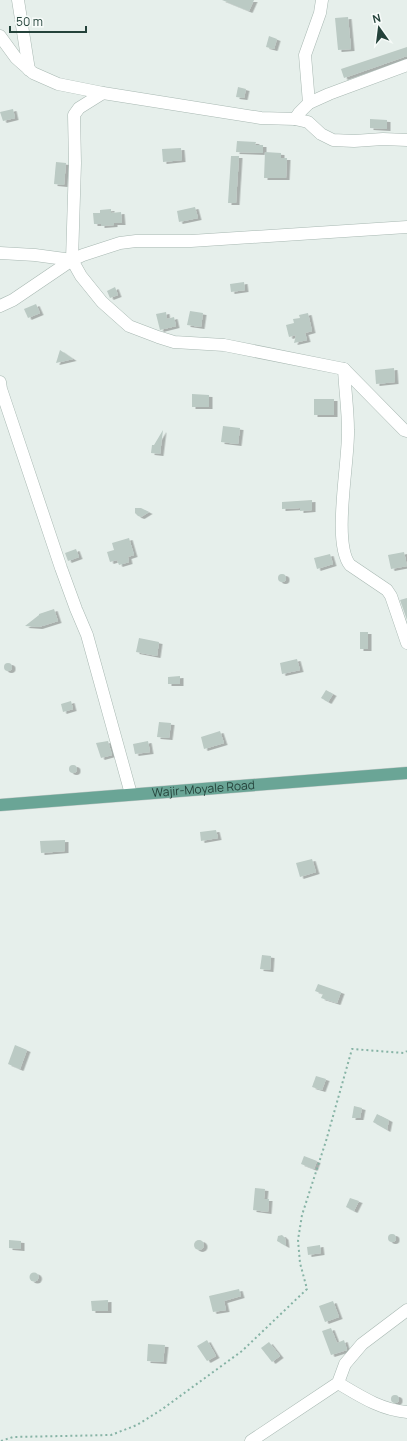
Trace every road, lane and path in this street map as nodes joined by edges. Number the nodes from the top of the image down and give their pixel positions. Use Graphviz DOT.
graph roads {
  1 [pos="18,0"];
  2 [pos="322,0"];
  3 [pos="0,36"];
  4 [pos="407,65"];
  5 [pos="29,70"];
  6 [pos="103,94"];
  7 [pos="309,103"];
  8 [pos="295,119"];
  9 [pos="407,140"];
  10 [pos="407,227"];
  11 [pos="0,253"];
  12 [pos="72,260"];
  13 [pos="0,306"];
  14 [pos="344,369"];
  15 [pos="0,382"];
  16 [pos="407,431"];
  17 [pos="407,643"];
  18 [pos="407,773"];
  19 [pos="131,794"];
  20 [pos="0,805"];
  21 [pos="407,1051"];
  22 [pos="407,1310"];
  23 [pos="338,1383"];
  24 [pos="407,1412"];
  25 [pos="0,1441"];
  26 [pos="251,1441"];
  1 -- 5 [label="street"];
  2 -- 7 [label="street"];
  3 -- 5 [label="street"];
  4 -- 7 [label="street"];
  5 -- 6 [label="street"];
  6 -- 8 [label="street"];
  6 -- 12 [label="street"];
  7 -- 8 [label="street"];
  8 -- 9 [label="street"];
  10 -- 12 [label="street"];
  11 -- 12 [label="street"];
  12 -- 13 [label="street"];
  12 -- 14 [label="street"];
  14 -- 16 [label="street"];
  14 -- 17 [label="street"];
  15 -- 19 [label="street"];
  18 -- 19 [label="main road, Wajir-Moyale Road"];
  19 -- 20 [label="main road, Wajir-Moyale Road"];
  21 -- 25 [label="path"];
  22 -- 23 [label="street"];
  23 -- 24 [label="street"];
  23 -- 26 [label="street"];
}
